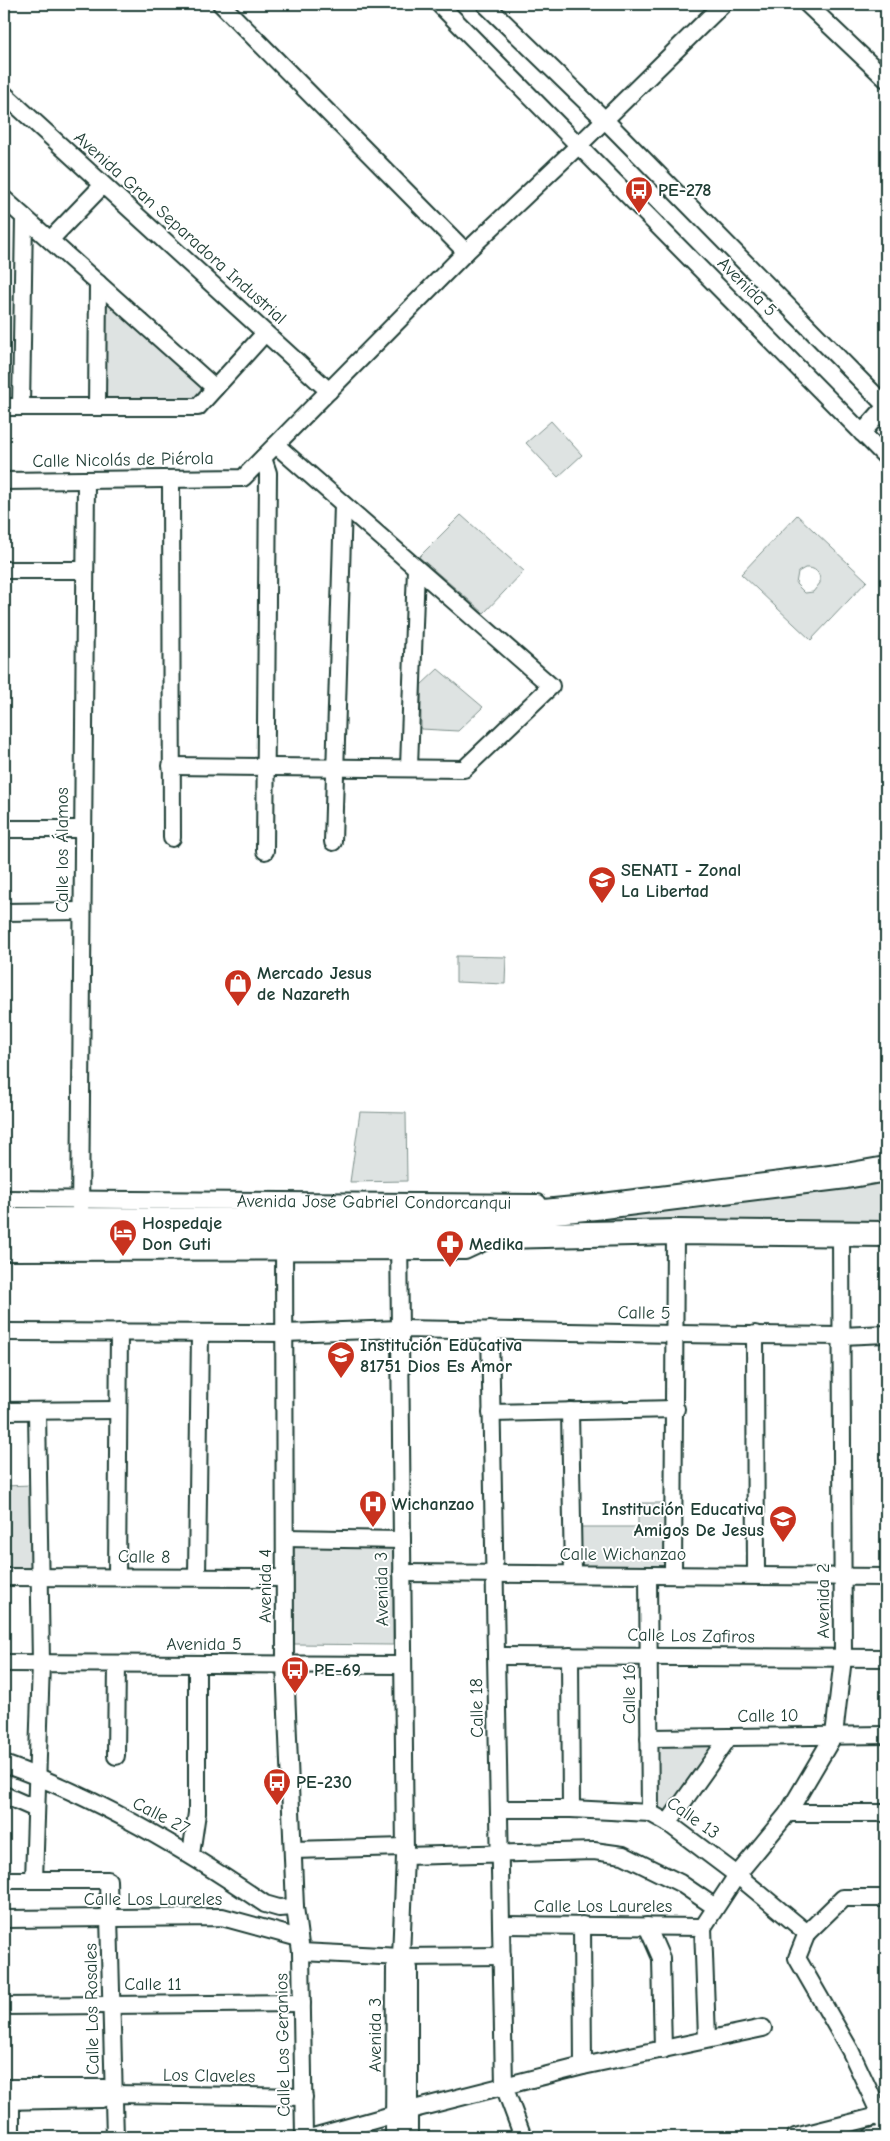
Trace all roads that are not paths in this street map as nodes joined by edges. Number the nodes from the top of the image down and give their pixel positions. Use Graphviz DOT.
graph roads {
  1 [pos="221,4"];
  2 [pos="439,4"];
  3 [pos="485,4"];
  4 [pos="723,4"];
  5 [pos="807,4"];
  6 [pos="886,79"];
  7 [pos="4,94"];
  8 [pos="605,120"];
  9 [pos="578,146"];
  10 [pos="103,185"];
  11 [pos="4,199"];
  12 [pos="24,217"];
  13 [pos="50,240"];
  14 [pos="466,252"];
  15 [pos="98,283"];
  16 [pos="265,333"];
  17 [pos="215,388"];
  18 [pos="329,391"];
  19 [pos="886,406"];
  20 [pos="4,407"];
  21 [pos="21,407"];
  22 [pos="97,407"];
  23 [pos="862,433"];
  24 [pos="276,445"];
  25 [pos="886,457"];
  26 [pos="263,458"];
  27 [pos="171,479"];
  28 [pos="86,480"];
  29 [pos="4,481"];
  30 [pos="343,504"];
  31 [pos="416,568"];
  32 [pos="4,570"];
  33 [pos="85,570"];
  34 [pos="266,765"];
  35 [pos="171,766"];
  36 [pos="336,766"];
  37 [pos="409,767"];
  38 [pos="4,829"];
  39 [pos="82,829"];
  40 [pos="172,838"];
  41 [pos="333,842"];
  42 [pos="265,851"];
  43 [pos="82,911"];
  44 [pos="4,912"];
  45 [pos="886,1156"];
  46 [pos="886,1169"];
  47 [pos="846,1176"];
  48 [pos="4,1199"];
  49 [pos="595,1207"];
  50 [pos="80,1210"];
  51 [pos="4,1220"];
  52 [pos="676,1232"];
  53 [pos="841,1234"];
  54 [pos="886,1234"];
  55 [pos="4,1237"];
  56 [pos="284,1237"];
  57 [pos="399,1237"];
  58 [pos="4,1252"];
  59 [pos="400,1329"];
  60 [pos="490,1330"];
  61 [pos="4,1332"];
  62 [pos="119,1332"];
  63 [pos="200,1333"];
  64 [pos="284,1333"];
  65 [pos="676,1334"];
  66 [pos="755,1334"];
  67 [pos="886,1334"];
  68 [pos="842,1336"];
  69 [pos="676,1409"];
  70 [pos="118,1410"];
  71 [pos="4,1411"];
  72 [pos="37,1411"];
  73 [pos="570,1411"];
  74 [pos="492,1412"];
  75 [pos="285,1538"];
  76 [pos="402,1540"];
  77 [pos="402,1573"];
  78 [pos="494,1573"];
  79 [pos="573,1574"];
  80 [pos="648,1574"];
  81 [pos="673,1575"];
  82 [pos="756,1575"];
  83 [pos="117,1576"];
  84 [pos="843,1576"];
  85 [pos="4,1577"];
  86 [pos="39,1577"];
  87 [pos="197,1577"];
  88 [pos="886,1577"];
  89 [pos="284,1578"];
  90 [pos="496,1656"];
  91 [pos="570,1656"];
  92 [pos="649,1656"];
  93 [pos="843,1658"];
  94 [pos="886,1658"];
  95 [pos="4,1663"];
  96 [pos="41,1663"];
  97 [pos="117,1664"];
  98 [pos="197,1664"];
  99 [pos="284,1665"];
  100 [pos="403,1665"];
  101 [pos="886,1735"];
  102 [pos="834,1736"];
  103 [pos="729,1737"];
  104 [pos="649,1738"];
  105 [pos="116,1756"];
  106 [pos="4,1764"];
  107 [pos="37,1776"];
  108 [pos="4,1795"];
  109 [pos="36,1809"];
  110 [pos="499,1809"];
  111 [pos="571,1809"];
  112 [pos="650,1813"];
  113 [pos="788,1813"];
  114 [pos="886,1813"];
  115 [pos="668,1823"];
  116 [pos="293,1850"];
  117 [pos="405,1852"];
  118 [pos="191,1854"];
  119 [pos="500,1854"];
  120 [pos="737,1875"];
  121 [pos="4,1880"];
  122 [pos="34,1880"];
  123 [pos="886,1898"];
  124 [pos="295,1907"];
  125 [pos="715,1907"];
  126 [pos="109,1918"];
  127 [pos="4,1920"];
  128 [pos="501,1925"];
  129 [pos="582,1925"];
  130 [pos="647,1926"];
  131 [pos="703,1927"];
  132 [pos="807,1933"];
  133 [pos="300,1945"];
  134 [pos="502,1956"];
  135 [pos="401,1957"];
  136 [pos="111,2004"];
  137 [pos="302,2004"];
  138 [pos="4,2006"];
  139 [pos="763,2028"];
  140 [pos="708,2038"];
  141 [pos="663,2050"];
  142 [pos="583,2066"];
  143 [pos="504,2086"];
  144 [pos="114,2094"];
  145 [pos="6,2097"];
  146 [pos="304,2097"];
  147 [pos="402,2112"];
  148 [pos="884,2119"];
  149 [pos="821,2134"];
  150 [pos="886,2134"];
  151 [pos="11,2137"];
  152 [pos="115,2137"];
  153 [pos="304,2137"];
  154 [pos="313,2137"];
  155 [pos="394,2137"];
  156 [pos="409,2137"];
  157 [pos="523,2137"];
  158 [pos="795,2137"];
  159 [pos="871,2137"];
  1 -- 14 [label="street"];
  2 -- 9 [label="street, Avenida 5"];
  3 -- 8 [label="street, Avenida 5"];
  4 -- 8 [label="street"];
  5 -- 6 [label="street"];
  7 -- 10 [label="street, Avenida Gran Separadora Industrial"];
  8 -- 9 [label="street"];
  8 -- 19 [label="street, Avenida 5"];
  9 -- 14 [label="street"];
  9 -- 23 [label="street, Avenida 5"];
  10 -- 13 [label="street"];
  10 -- 16 [label="street, Avenida Gran Separadora Industrial"];
  11 -- 12 [label="street"];
  12 -- 13 [label="street"];
  12 -- 21 [label="street"];
  13 -- 15 [label="street"];
  14 -- 18 [label="street"];
  15 -- 17 [label="street"];
  15 -- 22 [label="street"];
  16 -- 17 [label="street"];
  16 -- 18 [label="street, Avenida Gran Separadora Industrial"];
  17 -- 22 [label="street"];
  18 -- 24 [label="street"];
  19 -- 23 [label="street"];
  20 -- 21 [label="street"];
  21 -- 22 [label="street"];
  23 -- 25 [label="street, Avenida 5"];
  24 -- 26 [label="street"];
  24 -- 30 [label="street"];
  26 -- 27 [label="street, Calle Nicolás de Piérola"];
  26 -- 34 [label="street"];
  27 -- 28 [label="street, Calle Nicolás de Piérola"];
  27 -- 35 [label="street"];
  28 -- 29 [label="street, Calle Nicolás de Piérola"];
  28 -- 33 [label="street, Calle los Álamos"];
  30 -- 31 [label="street"];
  30 -- 36 [label="street"];
  31 -- 37 [label="street"];
  31 -- 37 [label="street"];
  32 -- 33 [label="street"];
  33 -- 39 [label="street, Calle los Álamos"];
  34 -- 35 [label="street"];
  34 -- 36 [label="street"];
  34 -- 42 [label="street"];
  35 -- 40 [label="street"];
  36 -- 37 [label="street"];
  36 -- 41 [label="street"];
  38 -- 39 [label="street"];
  39 -- 43 [label="street, Calle los Álamos"];
  43 -- 44 [label="street"];
  43 -- 50 [label="street, Calle los Álamos"];
  45 -- 47 [label="street"];
  46 -- 47 [label="highway, Avenida José Gabriel Condorcanqui"];
  47 -- 49 [label="highway, Avenida José Gabriel Condorcanqui"];
  48 -- 50 [label="street, Avenida José Gabriel Condorcanqui"];
  49 -- 50 [label="street, Avenida José Gabriel Condorcanqui"];
  49 -- 57 [label="highway, Avenida José Gabriel Condorcanqui"];
  50 -- 51 [label="highway, Avenida José Gabriel Condorcanqui"];
  50 -- 56 [label="highway, Avenida José Gabriel Condorcanqui"];
  52 -- 53 [label="highway, Avenida José Gabriel Condorcanqui"];
  52 -- 57 [label="highway, Avenida José Gabriel Condorcanqui"];
  52 -- 65 [label="street"];
  53 -- 54 [label="highway, Avenida José Gabriel Condorcanqui"];
  53 -- 68 [label="street, Avenida 2"];
  55 -- 56 [label="highway, Avenida José Gabriel Condorcanqui"];
  56 -- 57 [label="highway, Avenida José Gabriel Condorcanqui"];
  56 -- 57 [label="street, Avenida José Gabriel Condorcanqui"];
  56 -- 58 [label="street, Avenida José Gabriel Condorcanqui"];
  56 -- 64 [label="street, Avenida 4"];
  57 -- 59 [label="street, Avenida 3"];
  59 -- 60 [label="street, Calle 5"];
  59 -- 64 [label="street, Calle 5"];
  59 -- 76 [label="street, Avenida 3"];
  60 -- 65 [label="street, Calle 5"];
  60 -- 74 [label="street, Calle 18"];
  61 -- 62 [label="street, Calle 5"];
  62 -- 63 [label="street, Calle 5"];
  62 -- 70 [label="street"];
  63 -- 64 [label="street, Calle 5"];
  63 -- 87 [label="street"];
  64 -- 75 [label="street, Avenida 4"];
  65 -- 66 [label="street, Calle 5"];
  65 -- 69 [label="street"];
  66 -- 68 [label="street, Calle 5"];
  66 -- 82 [label="street"];
  67 -- 68 [label="street, Calle 5"];
  68 -- 84 [label="street, Avenida 2"];
  69 -- 73 [label="street"];
  69 -- 81 [label="street"];
  70 -- 72 [label="street"];
  70 -- 83 [label="street"];
  71 -- 72 [label="street"];
  72 -- 86 [label="street"];
  73 -- 74 [label="street"];
  73 -- 79 [label="street"];
  74 -- 78 [label="street, Calle 18"];
  75 -- 76 [label="street"];
  75 -- 89 [label="street, Avenida 4"];
  76 -- 77 [label="street, Avenida 3"];
  77 -- 78 [label="street, Calle Wichanzao"];
  77 -- 100 [label="street, Avenida 3"];
  78 -- 79 [label="street, Calle Wichanzao"];
  78 -- 90 [label="street, Calle 18"];
  79 -- 80 [label="street, Calle Wichanzao"];
  80 -- 81 [label="street, Calle Wichanzao"];
  80 -- 92 [label="street, Calle 16"];
  81 -- 82 [label="street, Calle Wichanzao"];
  82 -- 84 [label="street, Calle Wichanzao"];
  83 -- 86 [label="street, Calle 8"];
  83 -- 87 [label="street, Calle 8"];
  84 -- 88 [label="street"];
  84 -- 93 [label="street, Avenida 2"];
  85 -- 86 [label="street, Calle 8"];
  86 -- 96 [label="street"];
  87 -- 89 [label="street, Calle 8"];
  89 -- 99 [label="street, Avenida 4"];
  90 -- 91 [label="street, Calle Los Zafiros"];
  90 -- 110 [label="street, Calle 18"];
  91 -- 92 [label="street, Calle Los Zafiros"];
  91 -- 111 [label="street"];
  92 -- 93 [label="street, Calle Los Zafiros"];
  92 -- 104 [label="street, Calle 16"];
  93 -- 94 [label="street, Calle Los Zafiros"];
  93 -- 102 [label="street, Avenida 2"];
  95 -- 96 [label="street, Avenida 5"];
  96 -- 97 [label="street, Avenida 5"];
  96 -- 107 [label="street"];
  97 -- 98 [label="street, Avenida 5"];
  97 -- 105 [label="street"];
  98 -- 99 [label="street, Avenida 5"];
  98 -- 118 [label="street"];
  99 -- 100 [label="street, Avenida 5"];
  99 -- 116 [label="street, Avenida 4"];
  100 -- 117 [label="street, Avenida 3"];
  101 -- 102 [label="street, Calle 10"];
  102 -- 103 [label="street, Calle 10"];
  102 -- 113 [label="street, Avenida 2"];
  103 -- 104 [label="street, Calle 10"];
  103 -- 115 [label="street"];
  104 -- 112 [label="street, Calle 16"];
  106 -- 107 [label="street, Calle 27"];
  107 -- 109 [label="street"];
  107 -- 118 [label="street, Calle 27"];
  108 -- 109 [label="street"];
  109 -- 122 [label="street"];
  110 -- 111 [label="street, Calle 13"];
  110 -- 119 [label="street, Calle 18"];
  111 -- 112 [label="street, Calle 13"];
  112 -- 115 [label="street, Calle 13"];
  113 -- 114 [label="street"];
  113 -- 120 [label="street, Avenida 2"];
  115 -- 120 [label="street, Calle 13"];
  116 -- 117 [label="street"];
  116 -- 124 [label="street, Avenida 4"];
  117 -- 119 [label="street"];
  117 -- 135 [label="street, Avenida 3"];
  118 -- 124 [label="street, Calle 27"];
  119 -- 125 [label="street"];
  119 -- 128 [label="street, Calle 18"];
  120 -- 125 [label="street, Avenida 2"];
  120 -- 132 [label="street, Calle 13"];
  121 -- 122 [label="street"];
  122 -- 126 [label="street, Calle Los Rosales"];
  123 -- 132 [label="street"];
  124 -- 133 [label="street, Avenida 4"];
  125 -- 131 [label="street, Avenida 2"];
  126 -- 127 [label="street, Calle Los Laureles"];
  126 -- 133 [label="street, Calle Los Laureles"];
  126 -- 136 [label="street, Calle Los Rosales"];
  128 -- 129 [label="street, Calle Los Laureles"];
  128 -- 134 [label="street, Calle 18"];
  129 -- 130 [label="street, Calle Los Laureles"];
  129 -- 142 [label="street"];
  130 -- 131 [label="street, Calle Los Laureles"];
  130 -- 141 [label="street"];
  131 -- 140 [label="street"];
  132 -- 148 [label="street"];
  133 -- 135 [label="street, Calle Los Laureles"];
  133 -- 137 [label="street, Calle Los Geranios"];
  134 -- 135 [label="street, Calle Los Laureles"];
  134 -- 143 [label="street, Calle 18"];
  135 -- 147 [label="street, Avenida 3"];
  136 -- 137 [label="street, Calle 11"];
  136 -- 138 [label="street, Calle 11"];
  136 -- 144 [label="street, Calle Los Rosales"];
  137 -- 146 [label="street, Calle Los Geranios"];
  139 -- 140 [label="street"];
  140 -- 141 [label="street"];
  141 -- 142 [label="street"];
  142 -- 143 [label="street"];
  143 -- 147 [label="street"];
  143 -- 157 [label="street, Calle 18"];
  144 -- 145 [label="street, Los Claveles"];
  144 -- 146 [label="street, Los Claveles"];
  144 -- 152 [label="street, Calle Los Rosales"];
  145 -- 151 [label="street"];
  146 -- 153 [label="street, Calle Los Geranios"];
  147 -- 154 [label="street"];
  147 -- 155 [label="street"];
  147 -- 156 [label="street"];
  148 -- 149 [label="street"];
  149 -- 158 [label="street"];
  150 -- 159 [label="street"];
}
